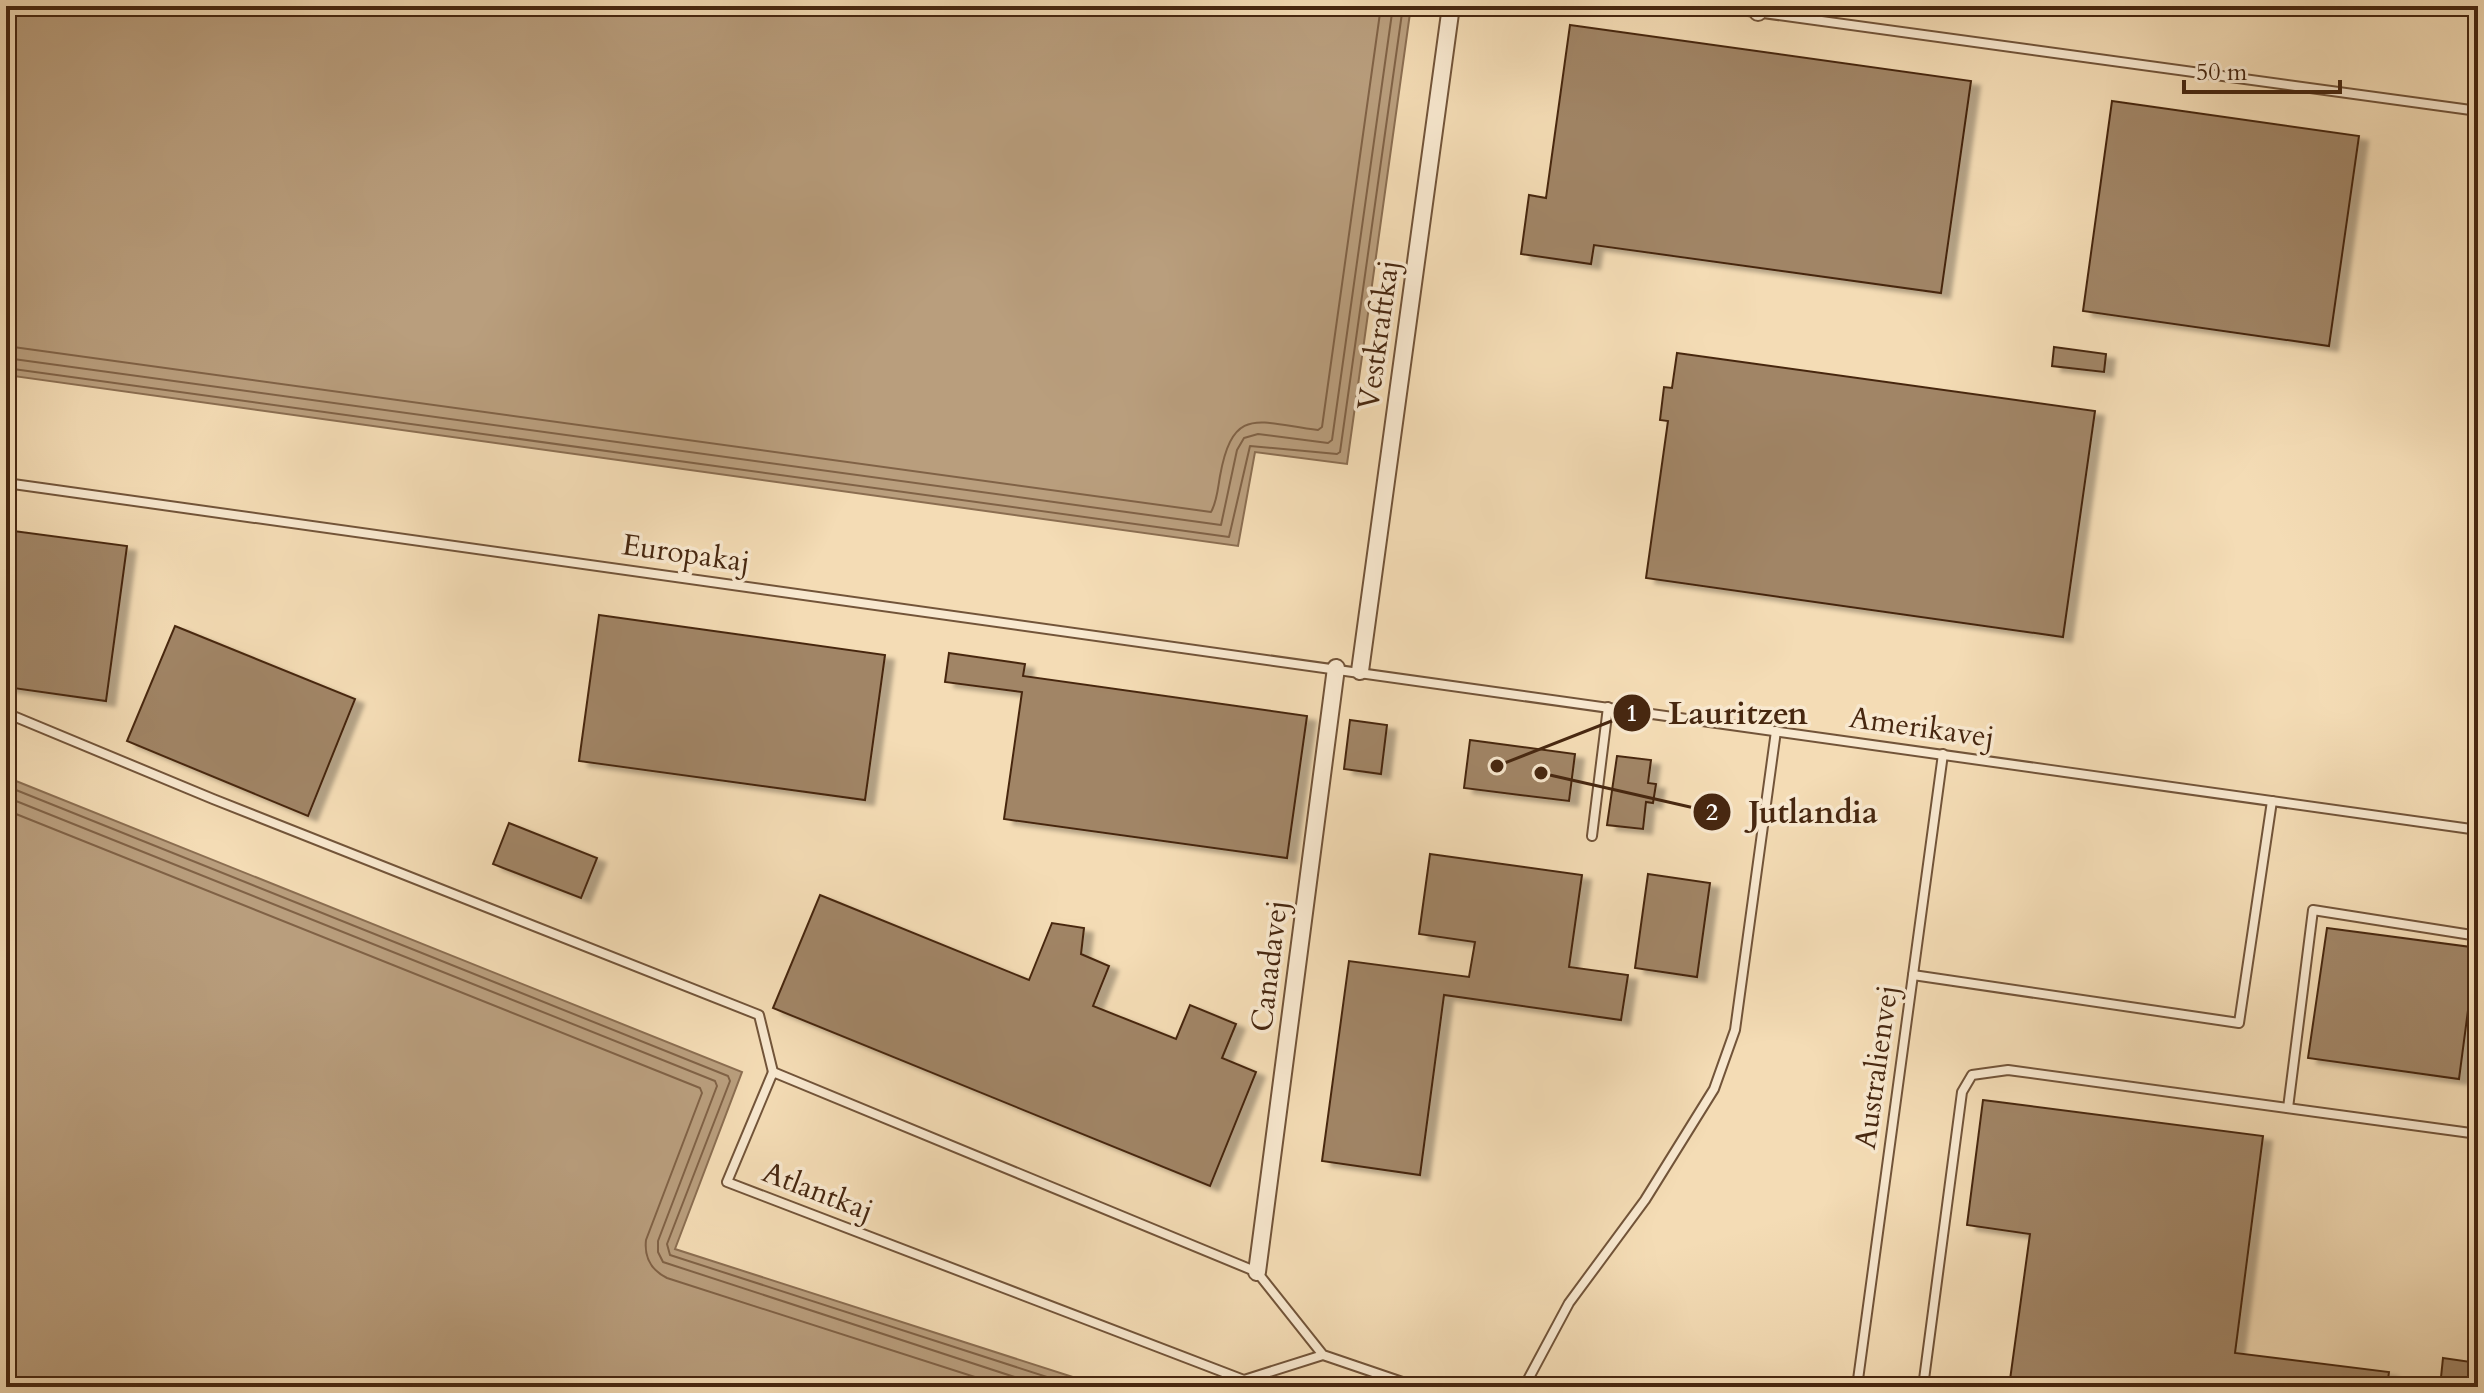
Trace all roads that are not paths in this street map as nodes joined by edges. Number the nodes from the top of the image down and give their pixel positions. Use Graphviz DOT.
graph roads {
  1 [pos="1451,6"];
  2 [pos="1712,6"];
  3 [pos="1758,9"];
  4 [pos="2478,111"];
  5 [pos="6,483"];
  6 [pos="1336,668"];
  7 [pos="1360,671"];
  8 [pos="1608,707"];
  9 [pos="6,713"];
  10 [pos="1776,731"];
  11 [pos="1943,754"];
  12 [pos="2272,801"];
  13 [pos="2478,830"];
  14 [pos="1592,836"];
  15 [pos="2478,936"];
  16 [pos="1913,975"];
  17 [pos="773,1072"];
  18 [pos="2288,1108"];
  19 [pos="2478,1117"];
  20 [pos="2477,1133"];
  21 [pos="1257,1272"];
  22 [pos="1323,1355"];
  23 [pos="1417,1387"];
  24 [pos="1524,1387"];
  25 [pos="1857,1387"];
  26 [pos="1923,1387"];
  1 -- 7 [label="street, Vestkraftkaj"];
  2 -- 3 [label="lane"];
  3 -- 4 [label="lane"];
  5 -- 6 [label="lane, Europakaj"];
  6 -- 7 [label="lane, Europakaj"];
  6 -- 21 [label="street, Canadavej"];
  7 -- 8 [label="lane, Amerikavej"];
  8 -- 10 [label="lane, Amerikavej"];
  8 -- 14 [label="lane"];
  9 -- 17 [label="lane"];
  10 -- 11 [label="lane, Amerikavej"];
  10 -- 24 [label="lane"];
  11 -- 12 [label="lane, Amerikavej"];
  11 -- 16 [label="lane, Australienvej"];
  12 -- 13 [label="lane, Amerikavej"];
  12 -- 16 [label="lane"];
  15 -- 18 [label="lane"];
  16 -- 25 [label="lane, Australienvej"];
  17 -- 21 [label="lane"];
  17 -- 22 [label="lane, Atlantkaj"];
  18 -- 20 [label="lane"];
  18 -- 26 [label="lane"];
  19 -- 20 [label="lane"];
  21 -- 22 [label="lane"];
  22 -- 23 [label="lane"];
}
